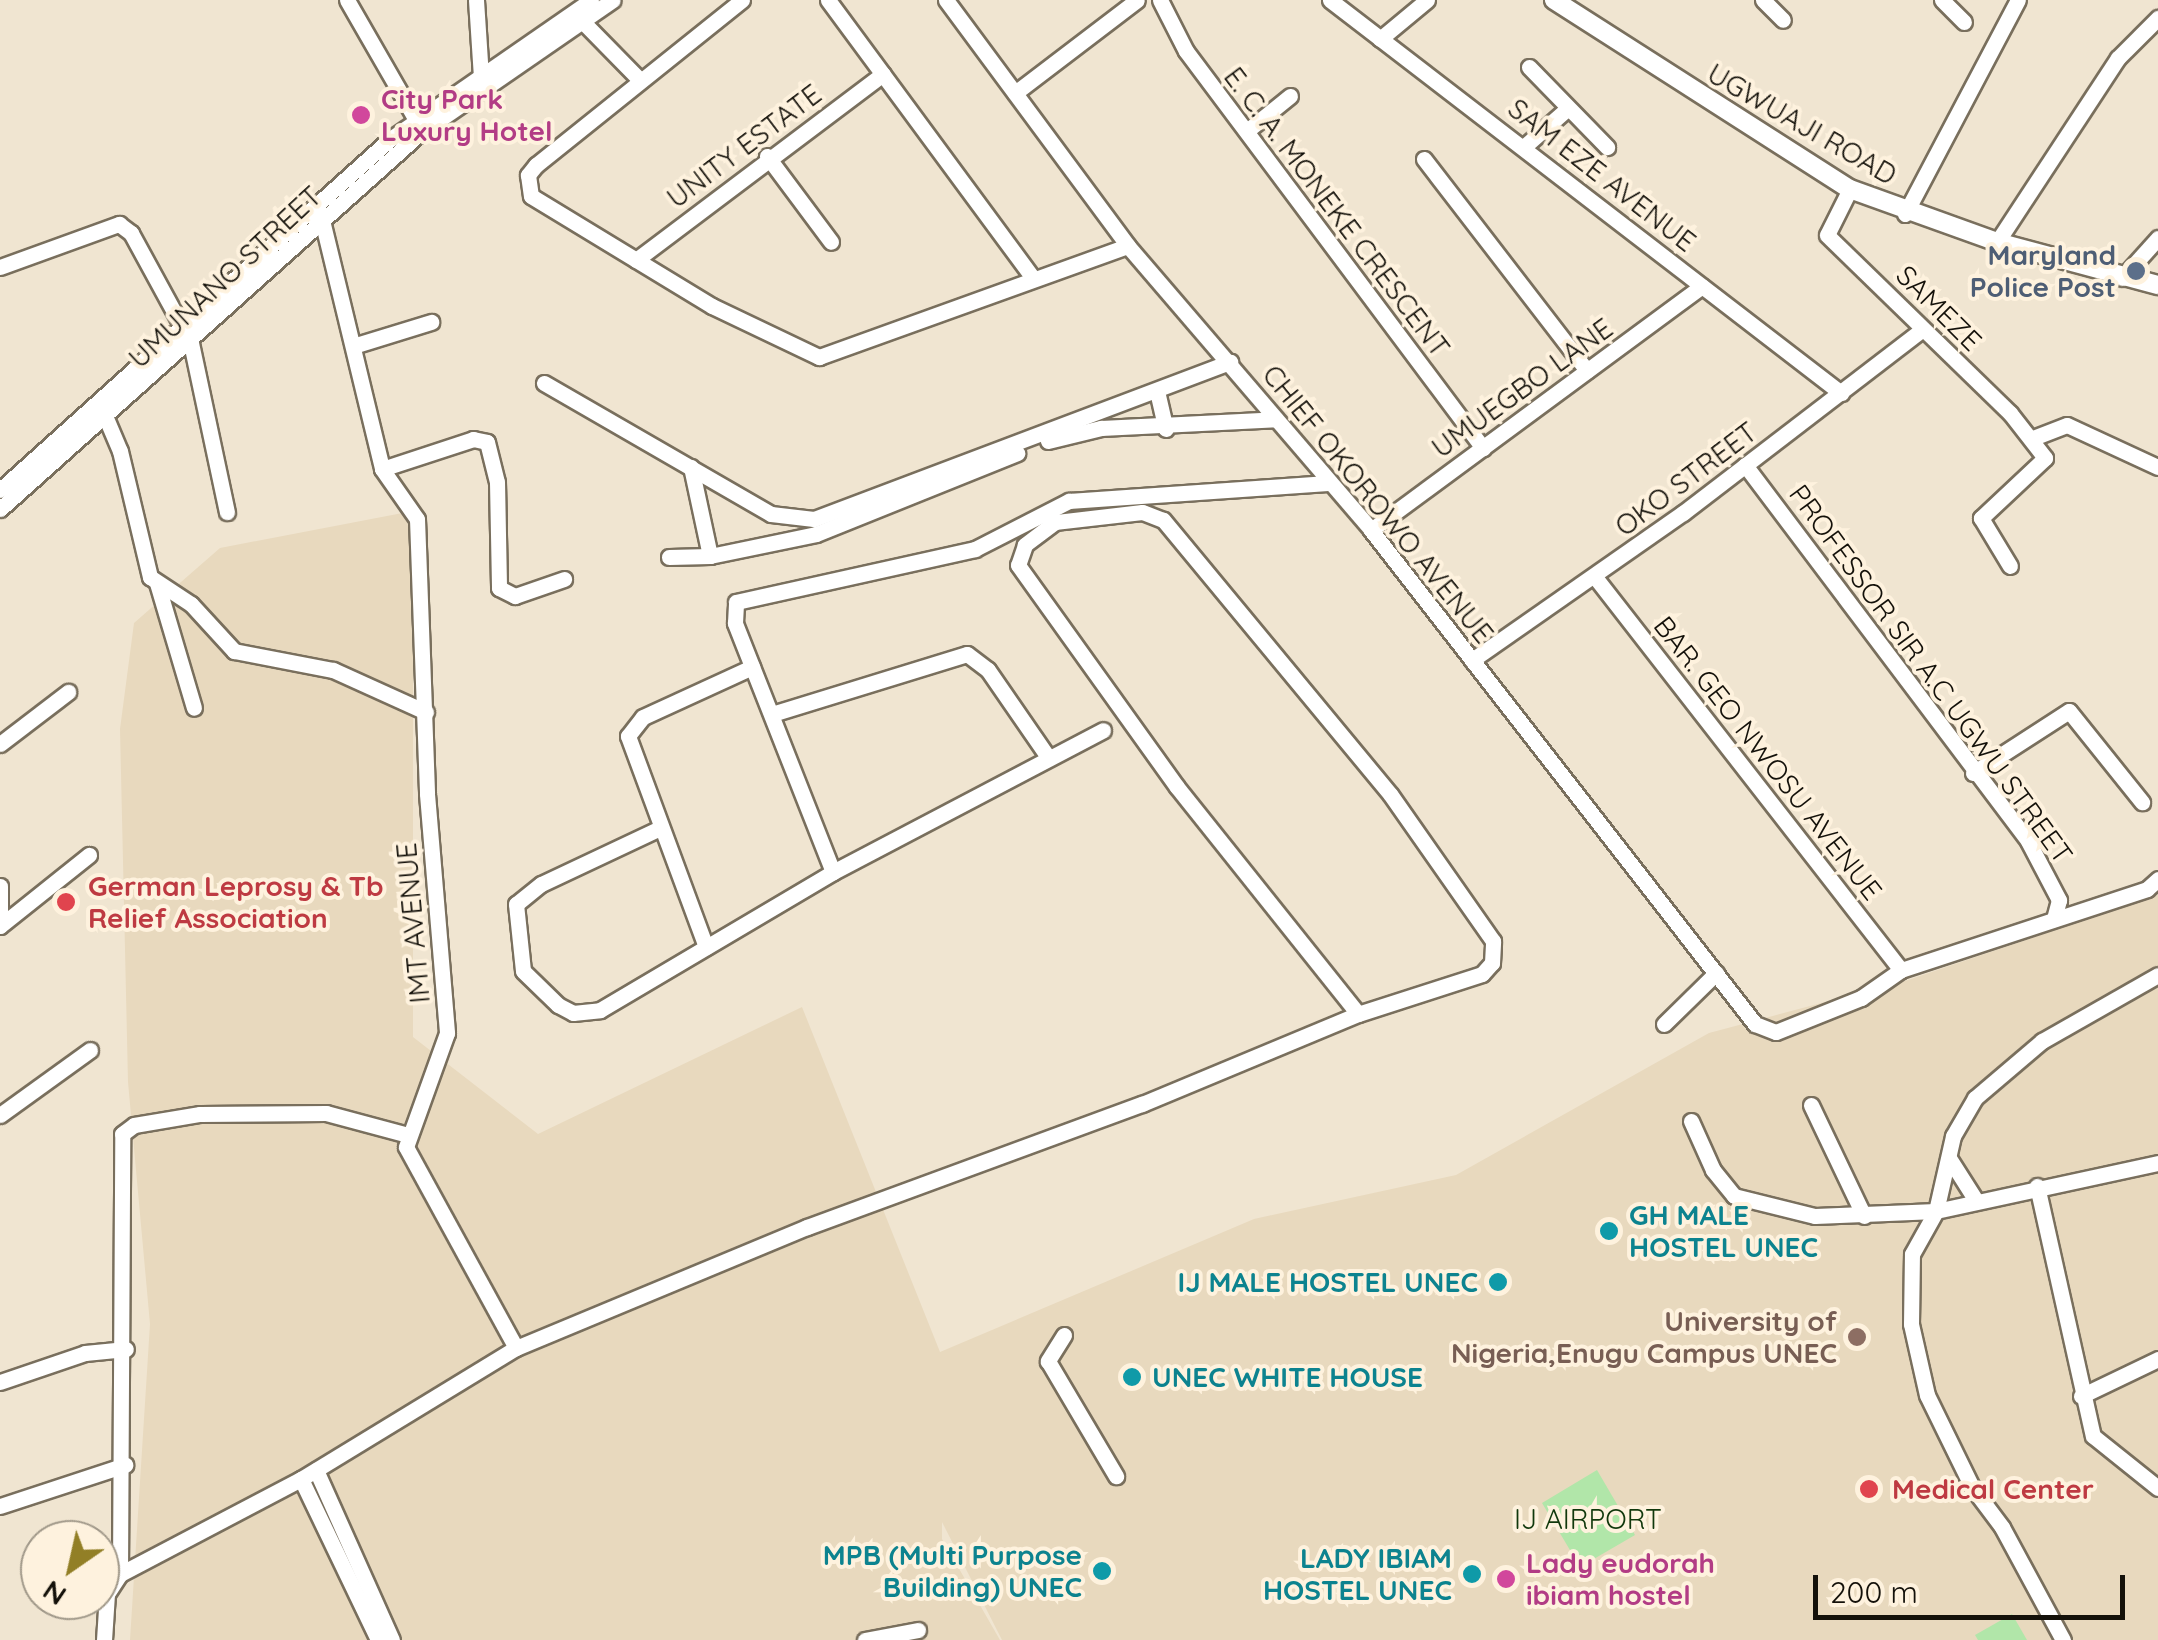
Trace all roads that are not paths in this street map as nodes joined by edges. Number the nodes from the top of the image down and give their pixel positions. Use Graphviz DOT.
graph roads {
  1 [pos="347,0"];
  2 [pos="476,0"];
  3 [pos="591,0"];
  4 [pos="613,0"];
  5 [pos="742,0"];
  6 [pos="828,0"];
  7 [pos="946,0"];
  8 [pos="1137,0"];
  9 [pos="1160,0"];
  10 [pos="1330,0"];
  11 [pos="1427,0"];
  12 [pos="1554,0"];
  13 [pos="1763,0"];
  14 [pos="1942,0"];
  15 [pos="2018,0"];
  16 [pos="2158,18"];
  17 [pos="1783,20"];
  18 [pos="1964,22"];
  19 [pos="584,23"];
  20 [pos="1380,40"];
  21 [pos="1528,67"];
  22 [pos="883,74"];
  23 [pos="639,79"];
  24 [pos="485,84"];
  25 [pos="1014,93"];
  26 [pos="1290,96"];
  27 [pos="1567,108"];
  28 [pos="416,120"];
  29 [pos="1248,130"];
  30 [pos="1526,145"];
  31 [pos="1607,147"];
  32 [pos="767,156"];
  33 [pos="1424,159"];
  34 [pos="1850,190"];
  35 [pos="322,201"];
  36 [pos="1905,214"];
  37 [pos="321,221"];
  38 [pos="2158,238"];
  39 [pos="831,242"];
  40 [pos="1996,242"];
  41 [pos="1128,246"];
  42 [pos="636,260"];
  43 [pos="0,268"];
  44 [pos="1032,278"];
  45 [pos="2122,278"];
  46 [pos="2158,285"];
  47 [pos="1702,286"];
  48 [pos="432,322"];
  49 [pos="1923,329"];
  50 [pos="187,336"];
  51 [pos="353,346"];
  52 [pos="1230,362"];
  53 [pos="1587,371"];
  54 [pos="544,383"];
  55 [pos="1157,391"];
  56 [pos="1842,392"];
  57 [pos="102,410"];
  58 [pos="1276,419"];
  59 [pos="1166,429"];
  60 [pos="2033,438"];
  61 [pos="1483,448"];
  62 [pos="1745,465"];
  63 [pos="691,467"];
  64 [pos="2158,467"];
  65 [pos="382,469"];
  66 [pos="1327,483"];
  67 [pos="0,490"];
  68 [pos="0,508"];
  69 [pos="227,512"];
  70 [pos="1372,530"];
  71 [pos="710,556"];
  72 [pos="669,557"];
  73 [pos="2010,566"];
  74 [pos="1595,577"];
  75 [pos="564,579"];
  76 [pos="157,582"];
  77 [pos="1472,660"];
  78 [pos="752,668"];
  79 [pos="68,692"];
  80 [pos="194,708"];
  81 [pos="426,712"];
  82 [pos="772,714"];
  83 [pos="1103,730"];
  84 [pos="0,744"];
  85 [pos="1046,754"];
  86 [pos="1973,774"];
  87 [pos="2142,802"];
  88 [pos="658,829"];
  89 [pos="89,855"];
  90 [pos="833,872"];
  91 [pos="2158,878"];
  92 [pos="0,886"];
  93 [pos="2054,919"];
  94 [pos="0,926"];
  95 [pos="706,947"];
  96 [pos="1901,970"];
  97 [pos="1716,973"];
  98 [pos="2158,975"];
  99 [pos="1358,1014"];
  100 [pos="1664,1024"];
  101 [pos="90,1050"];
  102 [pos="1811,1104"];
  103 [pos="0,1115"];
  104 [pos="1691,1121"];
  105 [pos="408,1135"];
  106 [pos="1948,1158"];
  107 [pos="2158,1163"];
  108 [pos="2038,1186"];
  109 [pos="1975,1199"];
  110 [pos="1936,1211"];
  111 [pos="1864,1216"];
  112 [pos="1064,1335"];
  113 [pos="516,1348"];
  114 [pos="126,1349"];
  115 [pos="2158,1359"];
  116 [pos="0,1382"];
  117 [pos="2080,1396"];
  118 [pos="125,1466"];
  119 [pos="308,1474"];
  120 [pos="1116,1476"];
  121 [pos="2158,1488"];
  122 [pos="0,1506"];
  123 [pos="120,1574"];
  124 [pos="918,1630"];
  125 [pos="378,1640"];
  126 [pos="392,1640"];
  127 [pos="865,1640"];
  128 [pos="2064,1640"];
  1 -- 28 [label="street"];
  2 -- 24 [label="street"];
  3 -- 24 [label="street"];
  4 -- 19 [label="street"];
  5 -- 23 [label="street"];
  6 -- 22 [label="street"];
  7 -- 25 [label="street, CHIEF OKOROWO AVENUE"];
  8 -- 25 [label="street"];
  9 -- 29 [label="street, E. C. A. MONEKE CRESCENT"];
  10 -- 20 [label="street, SAM EZE AVENUE"];
  11 -- 20 [label="street"];
  12 -- 34 [label="main road, UGWUAJI ROAD"];
  13 -- 17 [label="street"];
  14 -- 18 [label="street"];
  15 -- 36 [label="street"];
  16 -- 40 [label="street"];
  19 -- 23 [label="street"];
  19 -- 24 [label="street"];
  20 -- 30 [label="street, SAM EZE AVENUE"];
  21 -- 27 [label="street"];
  22 -- 32 [label="street, UNITY ESTATE"];
  22 -- 44 [label="street"];
  23 -- 42 [label="street"];
  24 -- 28 [label="street, UMUNANO STREET"];
  24 -- 37 [label="street, UMUNANO STREET"];
  25 -- 41 [label="street, CHIEF OKOROWO AVENUE"];
  26 -- 29 [label="street"];
  27 -- 30 [label="street"];
  27 -- 31 [label="street"];
  28 -- 35 [label="street, UMUNANO STREET"];
  29 -- 61 [label="street, E. C. A. MONEKE CRESCENT"];
  30 -- 47 [label="street, SAM EZE AVENUE"];
  32 -- 39 [label="street"];
  32 -- 42 [label="street, UNITY ESTATE"];
  33 -- 53 [label="street"];
  34 -- 36 [label="main road, UGWUAJI ROAD"];
  34 -- 49 [label="street, SAMEZE"];
  35 -- 37 [label="street"];
  35 -- 50 [label="street, UMUNANO STREET"];
  36 -- 40 [label="main road, UGWUAJI ROAD"];
  37 -- 50 [label="street, UMUNANO STREET"];
  37 -- 51 [label="street"];
  38 -- 45 [label="street"];
  40 -- 45 [label="main road, UGWUAJI ROAD"];
  41 -- 44 [label="street"];
  41 -- 52 [label="street, CHIEF OKOROWO AVENUE"];
  42 -- 44 [label="street"];
  43 -- 50 [label="street"];
  45 -- 46 [label="main road, UGWUAJI ROAD"];
  47 -- 53 [label="street, UMUEGBO LANE"];
  47 -- 56 [label="street, SAM EZE AVENUE"];
  48 -- 51 [label="street"];
  49 -- 56 [label="street, OKO STREET"];
  49 -- 60 [label="street, SAMEZE"];
  50 -- 57 [label="street, UMUNANO STREET"];
  50 -- 69 [label="street"];
  51 -- 65 [label="street"];
  52 -- 55 [label="street"];
  52 -- 58 [label="street, CHIEF OKOROWO AVENUE"];
  53 -- 61 [label="street, UMUEGBO LANE"];
  54 -- 63 [label="street"];
  55 -- 59 [label="street"];
  55 -- 63 [label="street"];
  56 -- 62 [label="street, OKO STREET"];
  57 -- 67 [label="street, UMUNANO STREET"];
  57 -- 68 [label="street, UMUNANO STREET"];
  57 -- 76 [label="street"];
  58 -- 59 [label="street"];
  58 -- 66 [label="street, CHIEF OKOROWO AVENUE"];
  59 -- 71 [label="street"];
  60 -- 64 [label="street"];
  60 -- 73 [label="street, SAMEZE"];
  61 -- 70 [label="street, UMUEGBO LANE"];
  62 -- 74 [label="street, OKO STREET"];
  62 -- 86 [label="street, PROFESSOR SIR A.C UGWU STREET"];
  63 -- 71 [label="street"];
  65 -- 75 [label="street"];
  65 -- 81 [label="street, IMT AVENUE"];
  66 -- 70 [label="street, CHIEF OKOROWO AVENUE"];
  66 -- 78 [label="street"];
  70 -- 77 [label="street, CHIEF OKOROWO AVENUE"];
  71 -- 72 [label="street"];
  74 -- 77 [label="street, OKO STREET"];
  74 -- 96 [label="street, BAR. GEO NWOSU AVENUE"];
  76 -- 80 [label="street"];
  76 -- 81 [label="street"];
  77 -- 97 [label="street, CHIEF OKOROWO AVENUE"];
  78 -- 82 [label="street"];
  78 -- 88 [label="street"];
  79 -- 84 [label="street"];
  81 -- 105 [label="street, IMT AVENUE"];
  82 -- 85 [label="street"];
  82 -- 90 [label="street"];
  83 -- 85 [label="street"];
  85 -- 90 [label="street"];
  86 -- 87 [label="street"];
  86 -- 93 [label="street, PROFESSOR SIR A.C UGWU STREET"];
  88 -- 95 [label="street"];
  88 -- 95 [label="street"];
  89 -- 94 [label="street"];
  90 -- 95 [label="street"];
  91 -- 93 [label="street"];
  92 -- 94 [label="street"];
  93 -- 96 [label="street"];
  96 -- 97 [label="street, CHIEF OKOROWO AVENUE"];
  97 -- 100 [label="street"];
  98 -- 106 [label="street"];
  99 -- 99 [label="street"];
  99 -- 113 [label="street"];
  101 -- 103 [label="street"];
  102 -- 111 [label="street"];
  104 -- 111 [label="street"];
  105 -- 113 [label="street"];
  105 -- 114 [label="street"];
  106 -- 109 [label="street"];
  106 -- 110 [label="street"];
  107 -- 108 [label="street"];
  108 -- 109 [label="street"];
  108 -- 117 [label="street"];
  109 -- 110 [label="street"];
  110 -- 111 [label="street"];
  110 -- 128 [label="street"];
  112 -- 120 [label="street"];
  113 -- 119 [label="street"];
  114 -- 116 [label="street"];
  114 -- 118 [label="street"];
  115 -- 117 [label="street"];
  117 -- 121 [label="street"];
  118 -- 122 [label="street"];
  118 -- 123 [label="street"];
  119 -- 123 [label="street"];
  119 -- 125 [label="street"];
  119 -- 126 [label="street"];
  124 -- 127 [label="street"];
}
